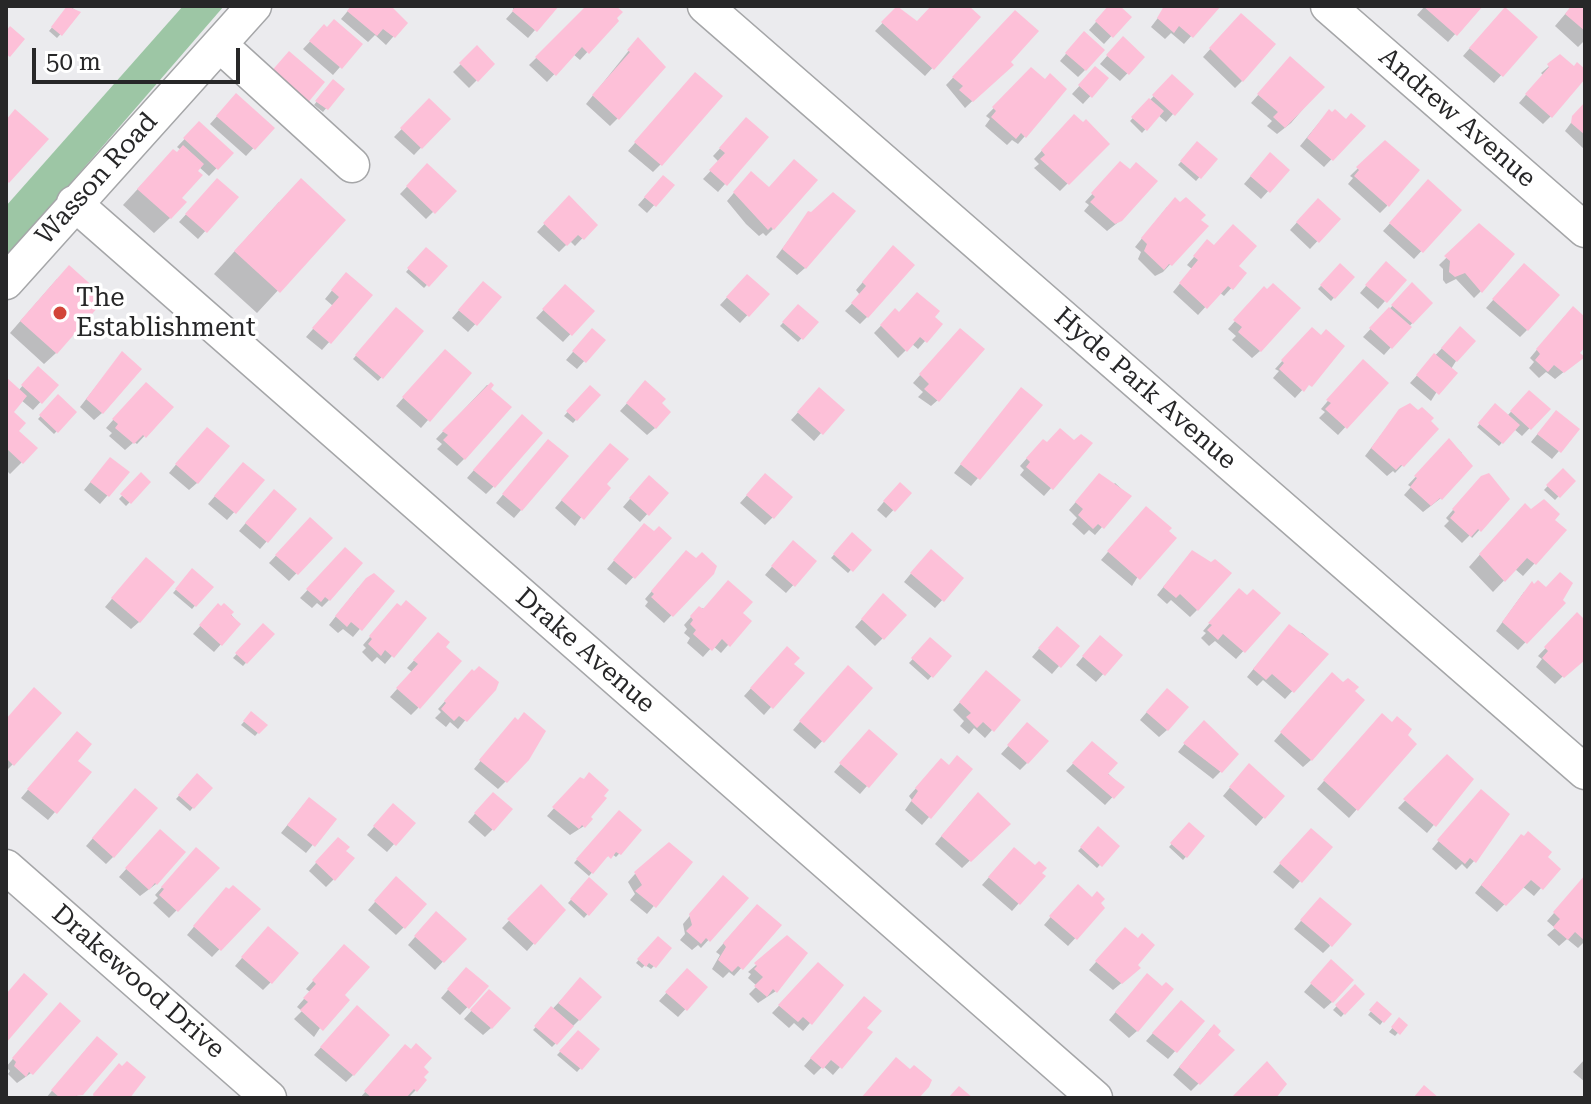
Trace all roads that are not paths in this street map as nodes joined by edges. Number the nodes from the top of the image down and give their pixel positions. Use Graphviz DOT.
graph roads {
  1 [pos="254,6"];
  2 [pos="705,6"];
  3 [pos="1328,6"];
  4 [pos="220,45"];
  5 [pos="352,165"];
  6 [pos="74,203"];
  7 [pos="1585,230"];
  8 [pos="6,282"];
  9 [pos="1585,772"];
  10 [pos="6,867"];
  11 [pos="269,1098"];
  12 [pos="1095,1098"];
  1 -- 4 [label="street, Wasson Road"];
  2 -- 9 [label="street, Hyde Park Avenue"];
  3 -- 7 [label="street, Andrew Avenue"];
  4 -- 5 [label="street"];
  4 -- 6 [label="street, Wasson Road"];
  6 -- 8 [label="street, Wasson Road"];
  6 -- 12 [label="street, Drake Avenue"];
  10 -- 11 [label="street, Drakewood Drive"];
}
